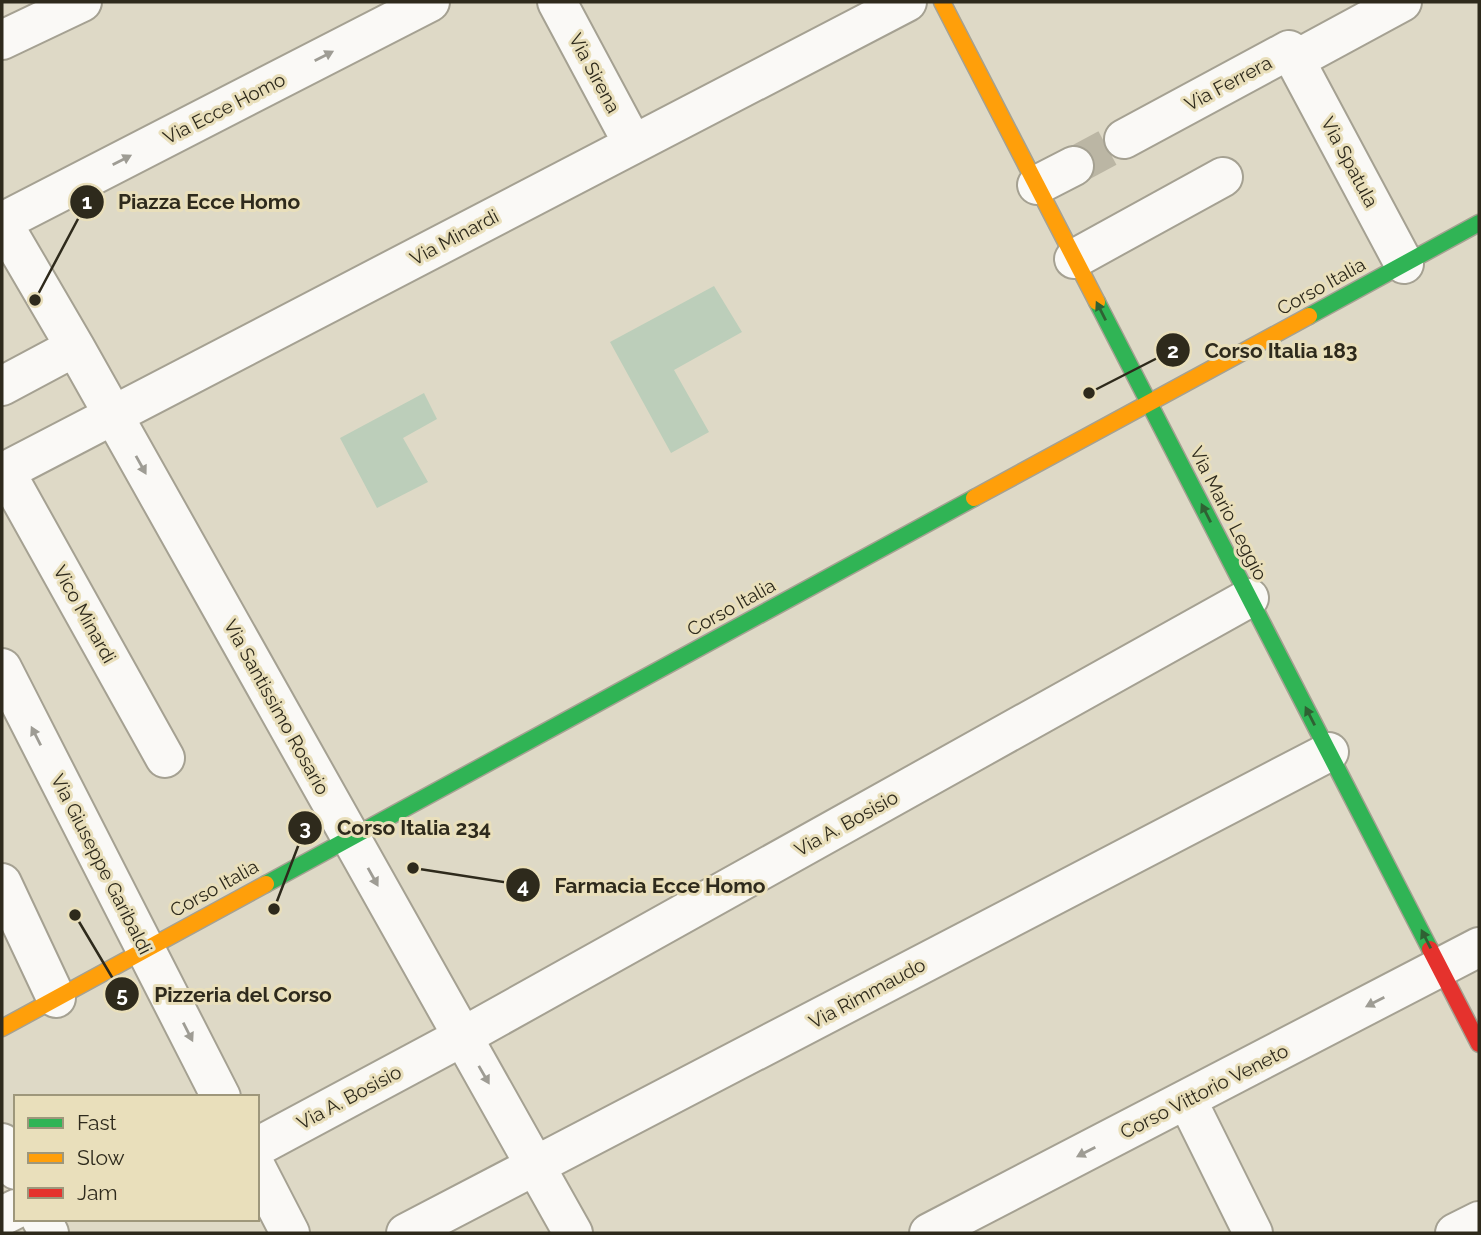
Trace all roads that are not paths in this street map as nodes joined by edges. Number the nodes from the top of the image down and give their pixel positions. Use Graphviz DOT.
graph roads {
  1 [pos="82,2"];
  2 [pos="430,2"];
  3 [pos="557,2"];
  4 [pos="907,2"];
  5 [pos="942,2"];
  6 [pos="1402,2"];
  7 [pos="2,40"];
  8 [pos="1295,60"];
  9 [pos="1124,139"];
  10 [pos="633,144"];
  11 [pos="1074,166"];
  12 [pos="1223,177"];
  13 [pos="1037,186"];
  14 [pos="7,220"];
  15 [pos="1479,223"];
  16 [pos="1074,259"];
  17 [pos="1404,264"];
  18 [pos="79,355"];
  19 [pos="2,386"];
  20 [pos="1149,403"];
  21 [pos="113,416"];
  22 [pos="3,472"];
  23 [pos="1249,598"];
  24 [pos="2,668"];
  25 [pos="1329,752"];
  26 [pos="165,758"];
  27 [pos="351,838"];
  28 [pos="2,883"];
  29 [pos="1479,947"];
  30 [pos="145,949"];
  31 [pos="1440,968"];
  32 [pos="56,998"];
  33 [pos="2,1028"];
  34 [pos="462,1037"];
  35 [pos="1479,1044"];
  36 [pos="220,1095"];
  37 [pos="1187,1100"];
  38 [pos="2,1143"];
  39 [pos="259,1146"];
  40 [pos="14,1166"];
  41 [pos="536,1166"];
  42 [pos="259,1173"];
  43 [pos="1479,1221"];
  44 [pos="290,1233"];
  45 [pos="406,1233"];
  46 [pos="573,1233"];
  47 [pos="929,1233"];
  48 [pos="1253,1233"];
  49 [pos="1455,1233"];
  1 -- 7 [label="street"];
  14 -- 2 [label="street, Via Ecce Homo, one-way"];
  3 -- 10 [label="street, Via Sirena"];
  4 -- 10 [label="street, Via Minardi"];
  5 -- 13 [label="street, Via Mario Leggio"];
  6 -- 8 [label="street, Via Ferrera"];
  8 -- 9 [label="street, Via Ferrera"];
  8 -- 17 [label="street, Via Spatula"];
  10 -- 21 [label="street, Via Minardi"];
  11 -- 13 [label="street"];
  12 -- 16 [label="street"];
  13 -- 16 [label="street, Via Mario Leggio"];
  14 -- 18 [label="street, Via Santissimo Rosario"];
  15 -- 17 [label="street, Corso Italia"];
  20 -- 16 [label="street, Via Mario Leggio, one-way"];
  17 -- 20 [label="street, Corso Italia"];
  18 -- 19 [label="street"];
  18 -- 21 [label="street, Via Santissimo Rosario"];
  23 -- 20 [label="street, Via Mario Leggio, one-way"];
  20 -- 27 [label="street, Corso Italia"];
  21 -- 22 [label="street, Via Minardi"];
  21 -- 27 [label="street, Via Santissimo Rosario, one-way"];
  22 -- 26 [label="street, Vico Minardi"];
  25 -- 23 [label="street, Via Mario Leggio, one-way"];
  23 -- 34 [label="street, Via A. Bosisio"];
  30 -- 24 [label="street, Via Giuseppe Garibaldi, one-way"];
  31 -- 25 [label="street, Via Mario Leggio, one-way"];
  25 -- 41 [label="street, Via Rimmaudo"];
  27 -- 30 [label="street, Corso Italia"];
  27 -- 34 [label="street, Via Santissimo Rosario, one-way"];
  28 -- 32 [label="street"];
  29 -- 31 [label="street, Corso Vittorio Veneto"];
  30 -- 32 [label="street, Corso Italia"];
  30 -- 36 [label="street, Via Giuseppe Garibaldi, one-way"];
  31 -- 35 [label="street, Via Mario Leggio"];
  31 -- 37 [label="street, Corso Vittorio Veneto, one-way"];
  32 -- 33 [label="street, Corso Italia"];
  34 -- 39 [label="street, Via A. Bosisio"];
  34 -- 41 [label="street, Via Santissimo Rosario, one-way"];
  37 -- 47 [label="street, Corso Vittorio Veneto, one-way"];
  37 -- 48 [label="street"];
  38 -- 40 [label="street"];
  41 -- 45 [label="street, Via Rimmaudo"];
  41 -- 46 [label="street, Via Santissimo Rosario"];
  42 -- 44 [label="street"];
  43 -- 49 [label="street"];
}
